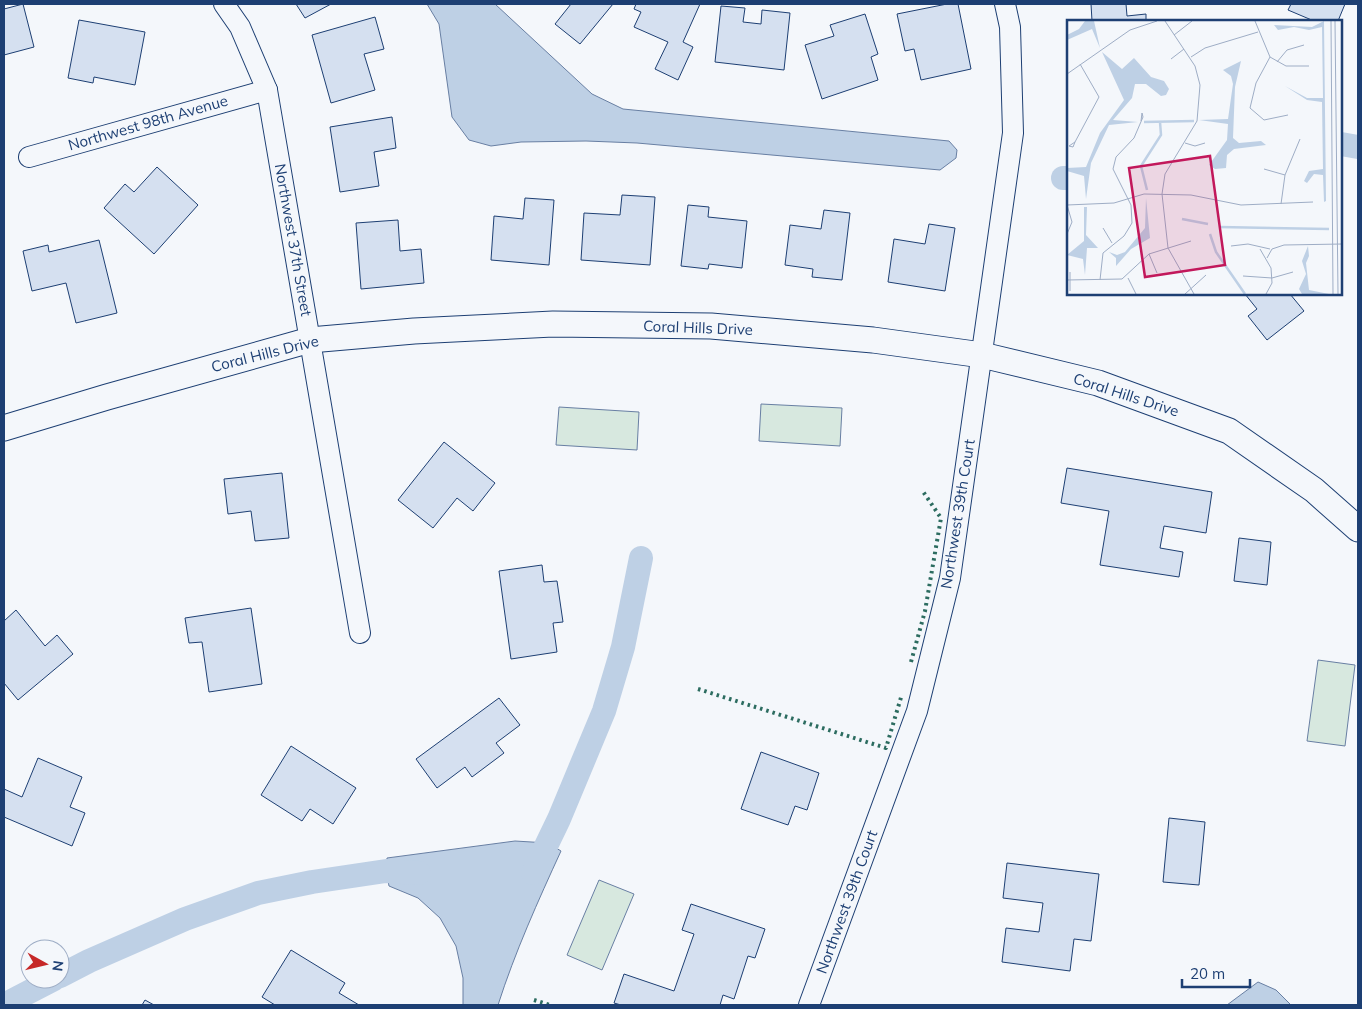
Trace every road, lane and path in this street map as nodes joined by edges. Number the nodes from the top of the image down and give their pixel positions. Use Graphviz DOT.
graph roads {
  1 [pos="224,4"];
  2 [pos="1005,4"];
  3 [pos="266,90"];
  4 [pos="29,156"];
  5 [pos="310,340"];
  6 [pos="982,355"];
  7 [pos="4,428"];
  8 [pos="1358,529"];
  9 [pos="360,633"];
  10 [pos="809,1005"];
  1 -- 3 [label="street, Northwest 37th Street"];
  2 -- 6 [label="street, Northwest 39th Court"];
  3 -- 4 [label="street, Northwest 98th Avenue"];
  3 -- 5 [label="street, Northwest 37th Street"];
  5 -- 6 [label="street, Coral Hills Drive"];
  5 -- 7 [label="street, Coral Hills Drive"];
  5 -- 9 [label="street, Northwest 37th Street"];
  6 -- 8 [label="street, Coral Hills Drive"];
  6 -- 10 [label="street, Northwest 39th Court"];
}
